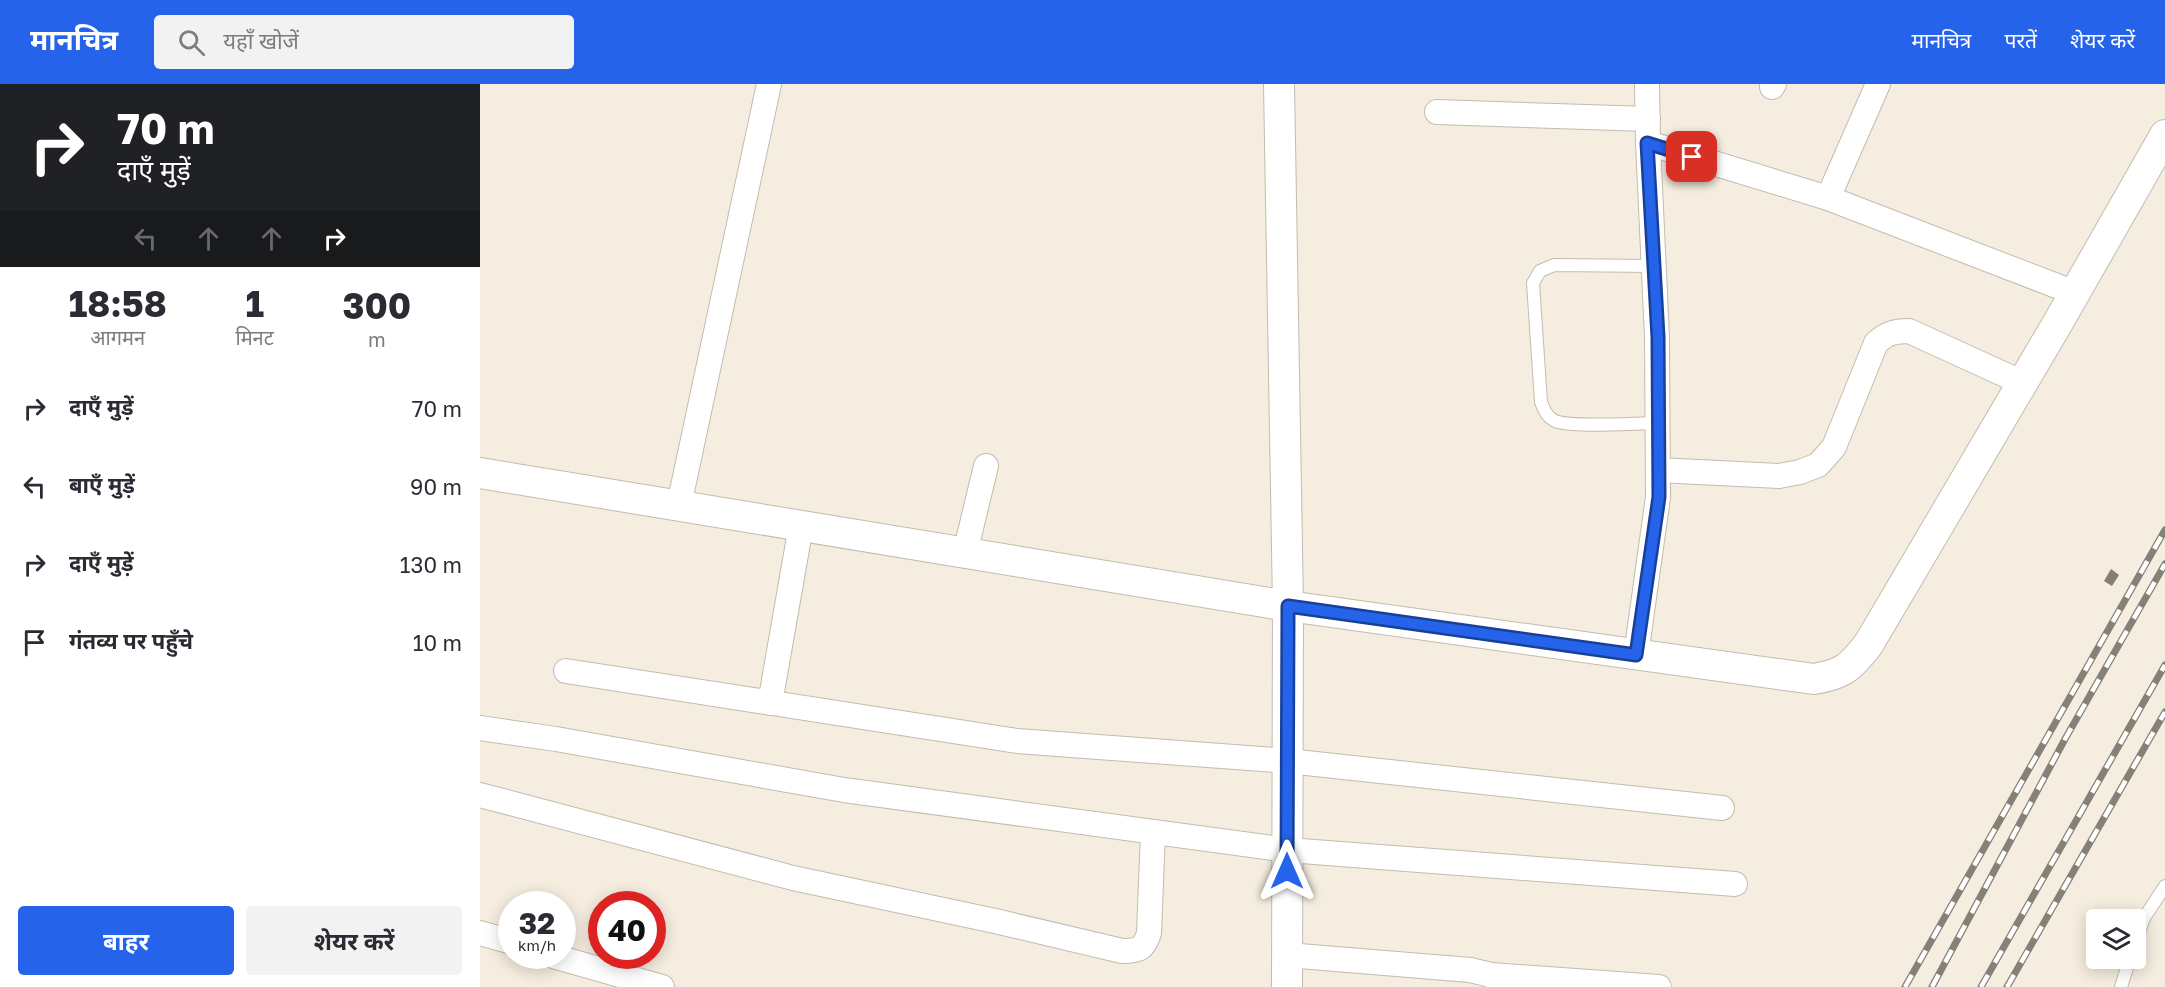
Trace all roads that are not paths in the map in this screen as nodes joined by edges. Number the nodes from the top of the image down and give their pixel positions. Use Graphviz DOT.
graph roads {
  1 [pos="769,84"];
  2 [pos="1278,84"];
  3 [pos="1647,84"];
  4 [pos="1878,84"];
  5 [pos="1437,112"];
  6 [pos="1647,119"];
  7 [pos="2165,135"];
  8 [pos="1647,143"];
  9 [pos="1828,198"];
  10 [pos="1654,266"];
  11 [pos="2075,293"];
  12 [pos="2023,383"];
  13 [pos="1658,423"];
  14 [pos="986,466"];
  15 [pos="1658,470"];
  16 [pos="480,473"];
  17 [pos="679,506"];
  18 [pos="801,526"];
  19 [pos="965,553"];
  20 [pos="1288,606"];
  21 [pos="1636,655"];
  22 [pos="566,671"];
  23 [pos="770,703"];
  24 [pos="480,728"];
  25 [pos="1288,761"];
  26 [pos="480,795"];
  27 [pos="1722,808"];
  28 [pos="1153,832"];
  29 [pos="1287,850"];
  30 [pos="1735,884"];
  31 [pos="2165,886"];
  32 [pos="2146,915"];
  33 [pos="480,933"];
  34 [pos="498,938"];
  35 [pos="1287,955"];
  36 [pos="576,963"];
  37 [pos="2127,969"];
  38 [pos="1497,981"];
  39 [pos="662,987"];
  40 [pos="1287,987"];
  41 [pos="1659,987"];
  42 [pos="2121,987"];
  1 -- 17 [label="street"];
  2 -- 20 [label="street"];
  3 -- 6 [label="street"];
  4 -- 9 [label="street"];
  5 -- 6 [label="street"];
  6 -- 8 [label="street"];
  7 -- 11 [label="street"];
  8 -- 9 [label="street"];
  8 -- 10 [label="street"];
  9 -- 11 [label="street"];
  10 -- 13 [label="street"];
  10 -- 13 [label="lane"];
  11 -- 12 [label="street"];
  12 -- 15 [label="street"];
  12 -- 21 [label="street"];
  13 -- 15 [label="street"];
  14 -- 19 [label="street"];
  15 -- 21 [label="street"];
  16 -- 17 [label="street"];
  17 -- 18 [label="street"];
  18 -- 19 [label="street"];
  18 -- 23 [label="street"];
  19 -- 20 [label="street"];
  20 -- 21 [label="street"];
  20 -- 25 [label="street"];
  22 -- 23 [label="street"];
  23 -- 25 [label="street"];
  24 -- 28 [label="street"];
  25 -- 27 [label="street"];
  25 -- 29 [label="street"];
  26 -- 28 [label="street"];
  28 -- 29 [label="street"];
  29 -- 30 [label="street"];
  29 -- 35 [label="street"];
  31 -- 32 [label="lane"];
  33 -- 34 [label="street"];
  35 -- 38 [label="street"];
  35 -- 40 [label="street"];
  36 -- 39 [label="street"];
  37 -- 42 [label="lane"];
  38 -- 41 [label="street"];
}
